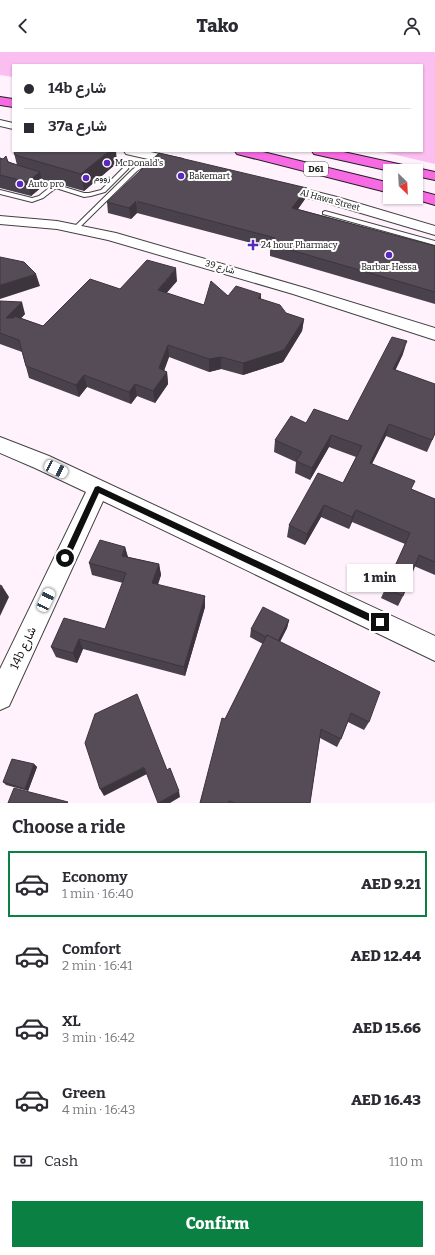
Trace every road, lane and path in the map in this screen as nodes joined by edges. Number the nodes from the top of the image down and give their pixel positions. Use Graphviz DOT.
graph roads {
  1 [pos="0,123"];
  2 [pos="12,126"];
  3 [pos="95,152"];
  4 [pos="134,152"];
  5 [pos="246,152"];
  6 [pos="324,152"];
  7 [pos="156,157"];
  8 [pos="383,165"];
  9 [pos="192,166"];
  10 [pos="423,173"];
  11 [pos="435,176"];
  12 [pos="25,178"];
  13 [pos="267,184"];
  14 [pos="55,186"];
  15 [pos="383,186"];
  16 [pos="0,192"];
  17 [pos="423,197"];
  18 [pos="435,200"];
  19 [pos="325,213"];
  20 [pos="0,220"];
  21 [pos="76,228"];
  22 [pos="435,231"];
  23 [pos="435,243"];
  24 [pos="435,334"];
  25 [pos="0,445"];
  26 [pos="98,489"];
  27 [pos="435,649"];
  28 [pos="0,697"];
  1 -- 2 [label="street"];
  3 -- 14 [label="lane"];
  4 -- 7 [label="street"];
  5 -- 15 [label="main road, D61"];
  6 -- 8 [label="main road, D61"];
  7 -- 9 [label="street"];
  7 -- 21 [label="lane"];
  10 -- 11 [label="main road"];
  12 -- 14 [label="lane"];
  13 -- 22 [label="street, Al Hawa Street"];
  14 -- 16 [label="lane"];
  17 -- 18 [label="main road"];
  19 -- 23 [label="lane"];
  20 -- 21 [label="street, شارع 39"];
  21 -- 24 [label="street, شارع 39"];
  25 -- 26 [label="street"];
  26 -- 27 [label="street"];
  26 -- 28 [label="street, 14b شارع"];
}
